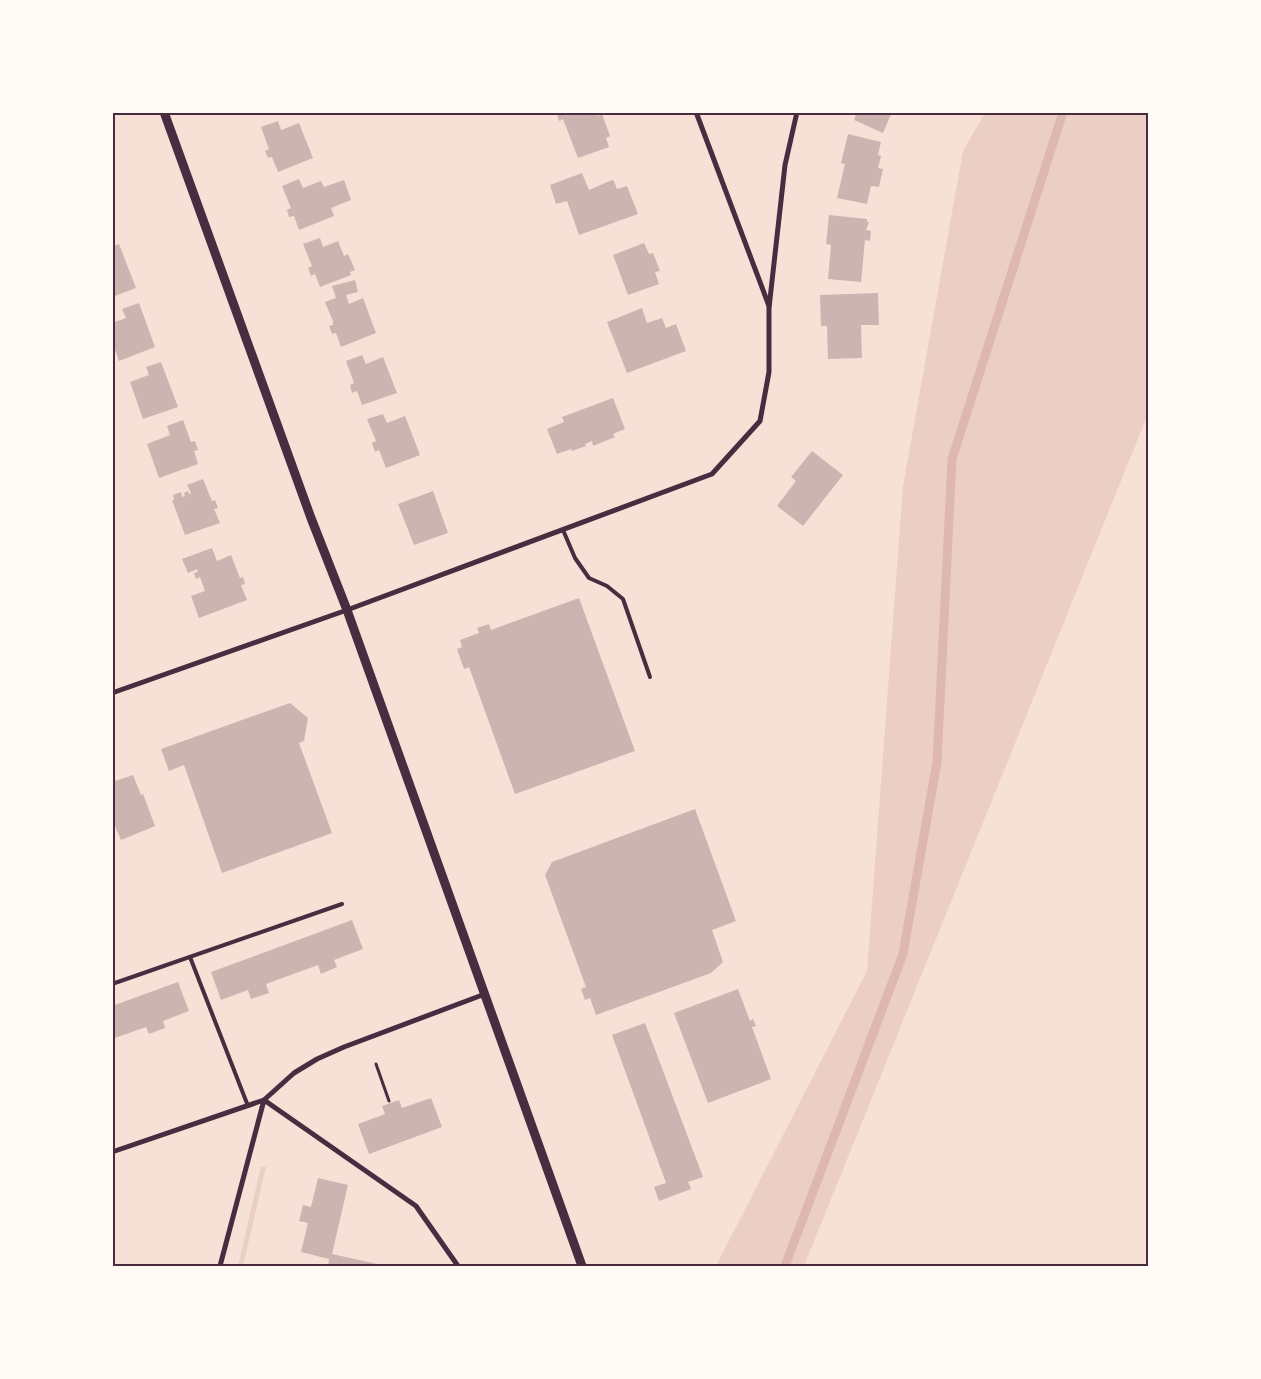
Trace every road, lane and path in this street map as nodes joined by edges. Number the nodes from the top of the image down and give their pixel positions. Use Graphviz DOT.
graph roads {
  1 [pos="164,112"];
  2 [pos="696,112"];
  3 [pos="797,112"];
  4 [pos="769,308"];
  5 [pos="563,530"];
  6 [pos="347,610"];
  7 [pos="650,677"];
  8 [pos="112,693"];
  9 [pos="342,904"];
  10 [pos="190,957"];
  11 [pos="112,984"];
  12 [pos="485,994"];
  13 [pos="376,1064"];
  14 [pos="264,1100"];
  15 [pos="389,1101"];
  16 [pos="248,1106"];
  17 [pos="112,1152"];
  18 [pos="220,1266"];
  19 [pos="458,1266"];
  20 [pos="582,1266"];
  1 -- 6 [label="street"];
  2 -- 4 [label="street"];
  3 -- 4 [label="street"];
  4 -- 5 [label="street"];
  5 -- 6 [label="street"];
  5 -- 7 [label="lane"];
  6 -- 8 [label="street"];
  6 -- 12 [label="street"];
  9 -- 10 [label="lane"];
  10 -- 11 [label="lane"];
  10 -- 16 [label="lane"];
  12 -- 14 [label="street"];
  12 -- 20 [label="street"];
  13 -- 15 [label="path"];
  14 -- 16 [label="street"];
  14 -- 18 [label="street"];
  14 -- 19 [label="street"];
  16 -- 17 [label="street"];
}
